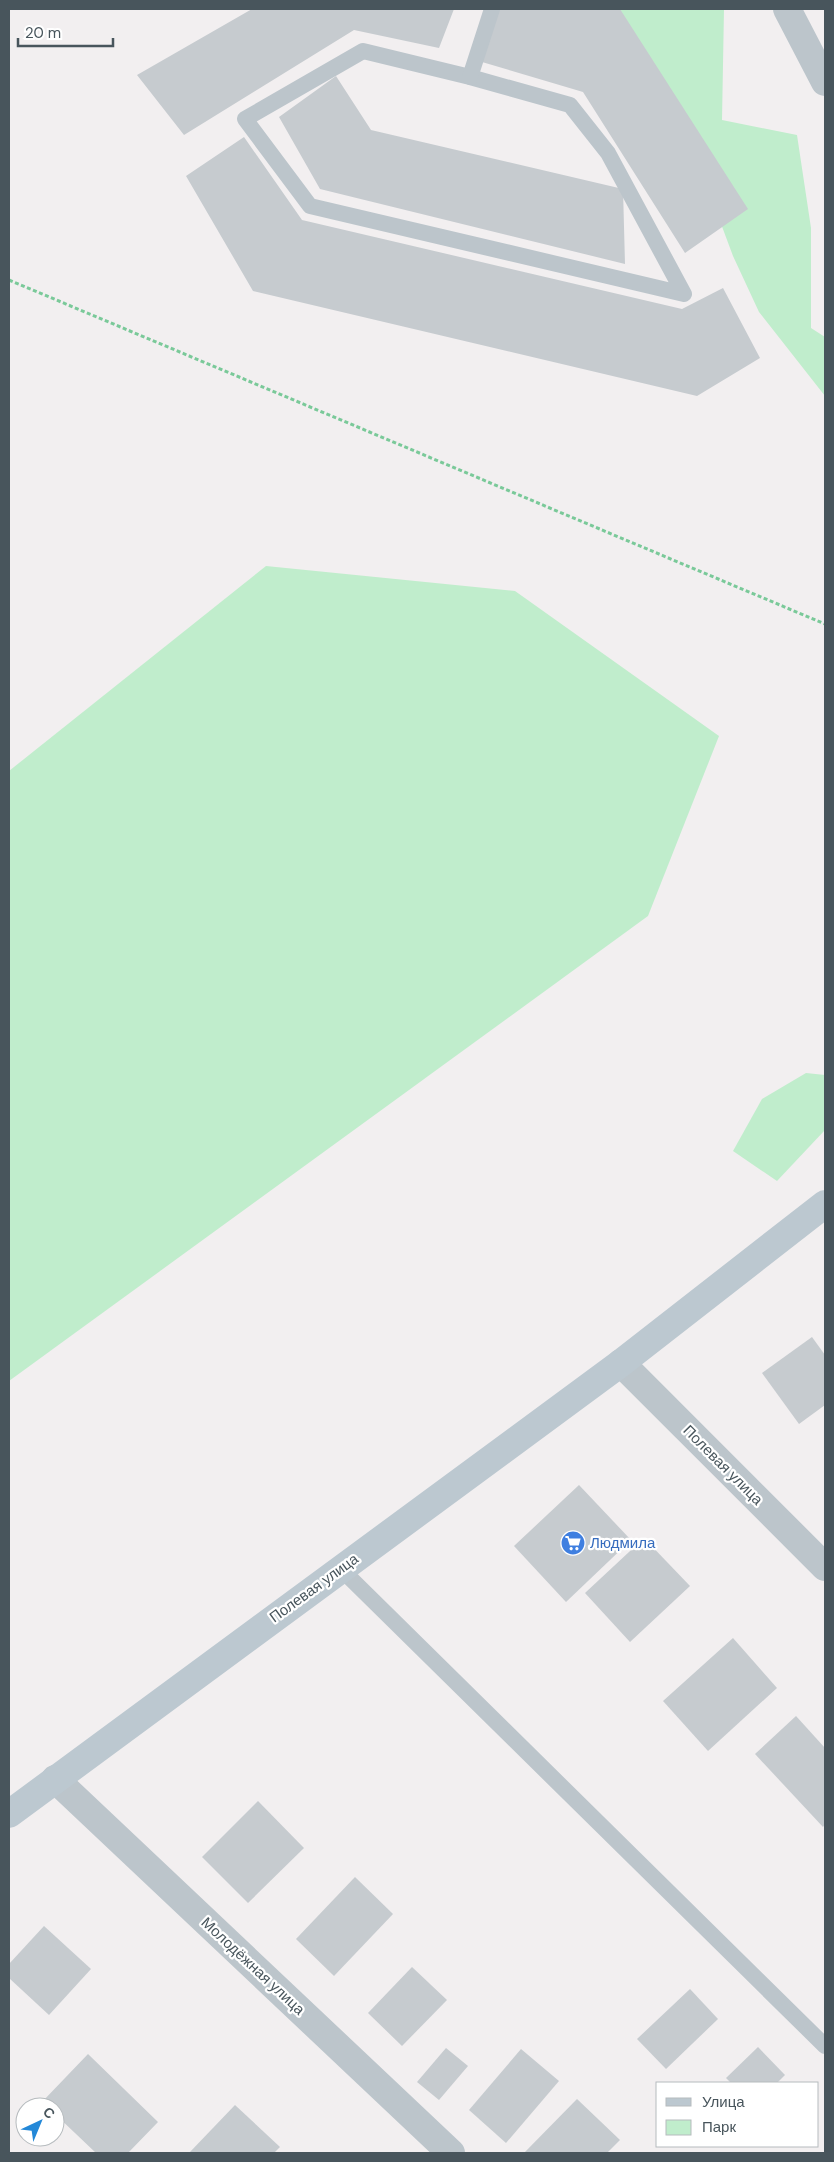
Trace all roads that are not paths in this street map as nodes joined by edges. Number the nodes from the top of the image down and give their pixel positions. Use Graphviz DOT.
graph roads {
  1 [pos="492,9"];
  2 [pos="787,9"];
  3 [pos="470,77"];
  4 [pos="825,82"];
  5 [pos="825,1204"];
  6 [pos="621,1363"];
  7 [pos="825,1567"];
  8 [pos="341,1569"];
  9 [pos="55,1779"];
  10 [pos="9,1814"];
  11 [pos="825,2046"];
  12 [pos="451,2153"];
  1 -- 3 [label="lane"];
  2 -- 4 [label="street"];
  3 -- 3 [label="lane"];
  5 -- 6 [label="street, Полевая улица"];
  6 -- 7 [label="street, Полевая улица"];
  6 -- 8 [label="street, Полевая улица"];
  8 -- 9 [label="street, Полевая улица"];
  8 -- 11 [label="lane"];
  9 -- 10 [label="street, Полевая улица"];
  9 -- 12 [label="street, Молодёжная улица"];
}
